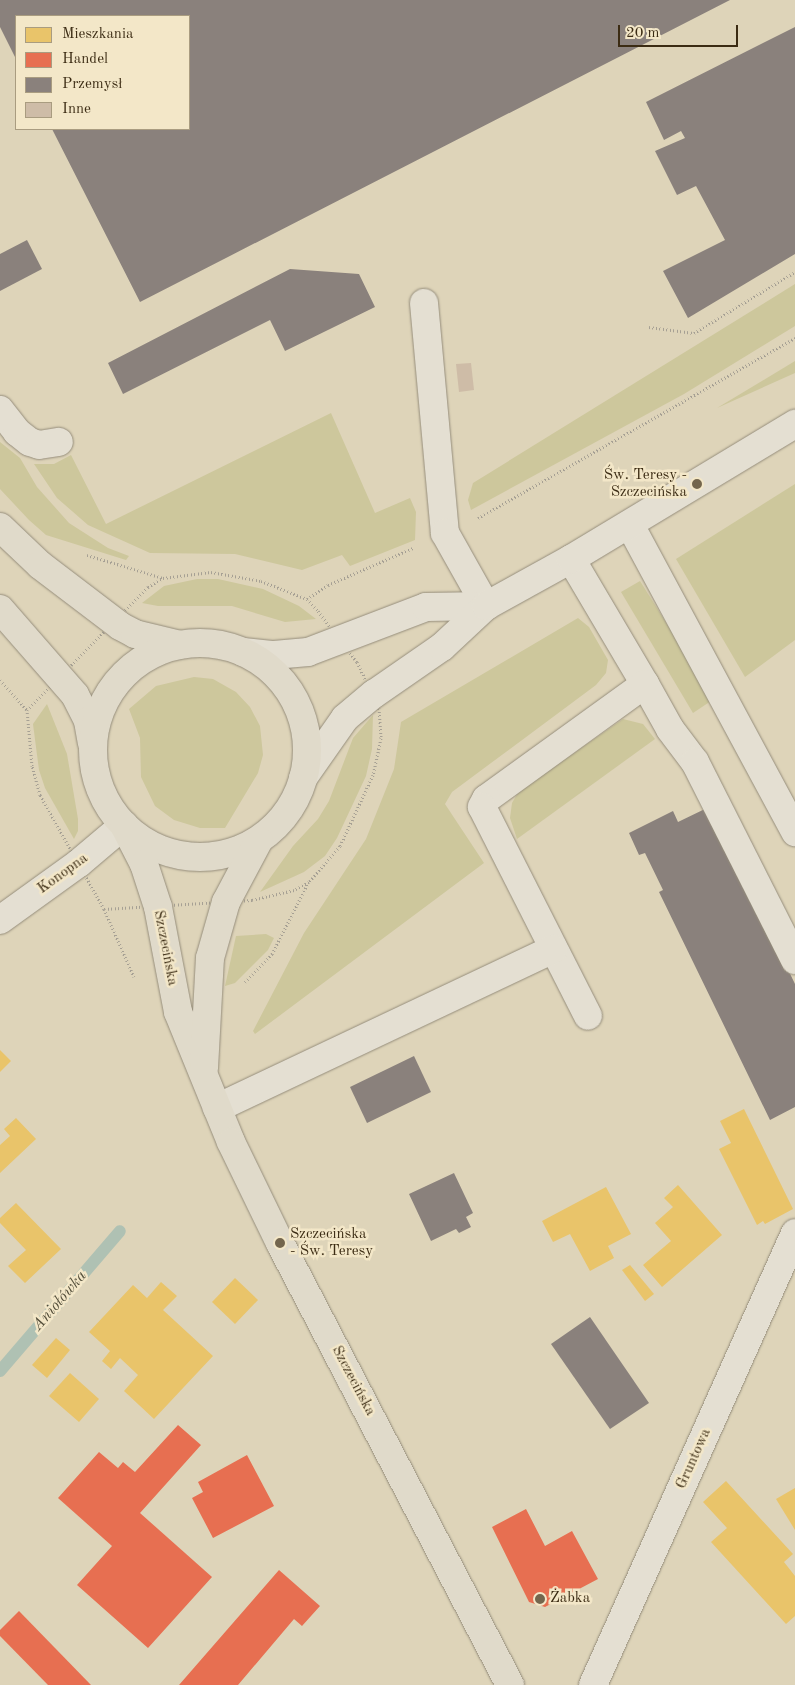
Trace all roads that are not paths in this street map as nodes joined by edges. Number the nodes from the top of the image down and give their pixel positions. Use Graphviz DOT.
graph roads {
  1 [pos="424,303"];
  2 [pos="0,410"];
  3 [pos="795,424"];
  4 [pos="59,442"];
  5 [pos="630,525"];
  6 [pos="0,527"];
  7 [pos="571,559"];
  8 [pos="486,606"];
  9 [pos="0,609"];
  10 [pos="180,645"];
  11 [pos="243,652"];
  12 [pos="645,684"];
  13 [pos="94,753"];
  14 [pos="303,778"];
  15 [pos="124,825"];
  16 [pos="795,832"];
  17 [pos="259,840"];
  18 [pos="0,920"];
  19 [pos="554,949"];
  20 [pos="795,960"];
  21 [pos="588,1016"];
  22 [pos="204,1072"];
  23 [pos="217,1108"];
  24 [pos="795,1233"];
  25 [pos="510,1685"];
  26 [pos="594,1685"];
  1 -- 8 [label="street"];
  2 -- 4 [label="street"];
  3 -- 5 [label="street"];
  5 -- 7 [label="street"];
  5 -- 16 [label="street"];
  6 -- 10 [label="main road"];
  7 -- 8 [label="street"];
  7 -- 12 [label="street"];
  8 -- 11 [label="street"];
  8 -- 14 [label="street"];
  9 -- 13 [label="main road"];
  10 -- 11 [label="main road"];
  10 -- 13 [label="main road"];
  11 -- 14 [label="main road"];
  12 -- 19 [label="street"];
  12 -- 20 [label="street"];
  13 -- 15 [label="main road"];
  14 -- 17 [label="main road"];
  15 -- 17 [label="main road"];
  15 -- 18 [label="street, Konopna"];
  15 -- 22 [label="main road, Szczecińska"];
  17 -- 22 [label="main road, Szczecińska"];
  19 -- 21 [label="street"];
  19 -- 23 [label="street"];
  22 -- 23 [label="main road, Szczecińska"];
  23 -- 25 [label="main road, Szczecińska"];
  24 -- 26 [label="street, Gruntowa"];
}
